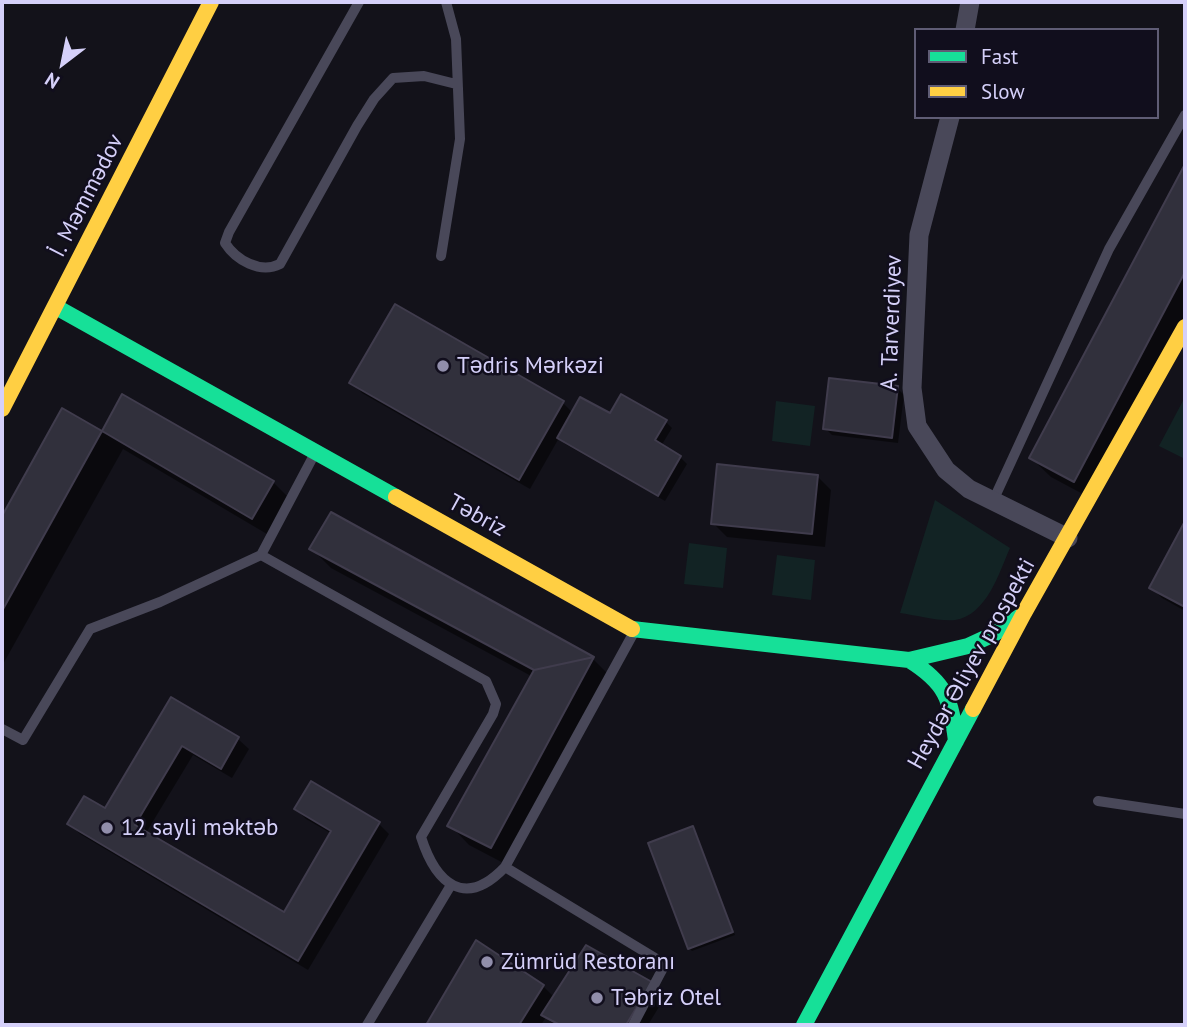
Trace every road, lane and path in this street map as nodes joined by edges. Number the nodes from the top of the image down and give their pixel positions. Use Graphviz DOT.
graph roads {
  1 [pos="211,2"];
  2 [pos="359,2"];
  3 [pos="446,2"];
  4 [pos="970,2"];
  5 [pos="965,28"];
  6 [pos="456,84"];
  7 [pos="1185,115"];
  8 [pos="949,119"];
  9 [pos="441,256"];
  10 [pos="56,307"];
  11 [pos="1185,327"];
  12 [pos="2,410"];
  13 [pos="316,452"];
  14 [pos="993,500"];
  15 [pos="1068,538"];
  16 [pos="261,555"];
  17 [pos="1024,613"];
  18 [pos="635,631"];
  19 [pos="909,660"];
  20 [pos="2,729"];
  21 [pos="956,741"];
  22 [pos="1098,801"];
  23 [pos="1185,814"];
  24 [pos="505,867"];
  25 [pos="451,885"];
  26 [pos="367,1025"];
  27 [pos="632,1025"];
  28 [pos="804,1025"];
  1 -- 10 [label="main road, İ. Məmmədov"];
  2 -- 6 [label="lane"];
  3 -- 6 [label="lane"];
  4 -- 5 [label="street"];
  6 -- 9 [label="lane"];
  7 -- 14 [label="lane"];
  8 -- 14 [label="street, A. Tarverdiyev"];
  10 -- 12 [label="main road, İ. Məmmədov"];
  10 -- 13 [label="main road, Təbriz"];
  11 -- 15 [label="main road, Heydər Əliyev prospekti"];
  13 -- 16 [label="lane"];
  13 -- 18 [label="main road, Təbriz"];
  14 -- 15 [label="street, A. Tarverdiyev"];
  15 -- 17 [label="main road, Heydər Əliyev prospekti"];
  16 -- 20 [label="lane"];
  16 -- 25 [label="lane"];
  17 -- 19 [label="main road"];
  17 -- 21 [label="main road, Heydər Əliyev prospekti"];
  18 -- 19 [label="main road, Təbriz"];
  18 -- 24 [label="lane"];
  19 -- 21 [label="main road"];
  21 -- 28 [label="main road, Heydər Əliyev prospekti"];
  22 -- 23 [label="lane"];
  24 -- 25 [label="lane"];
  24 -- 27 [label="lane"];
  25 -- 26 [label="lane"];
}
